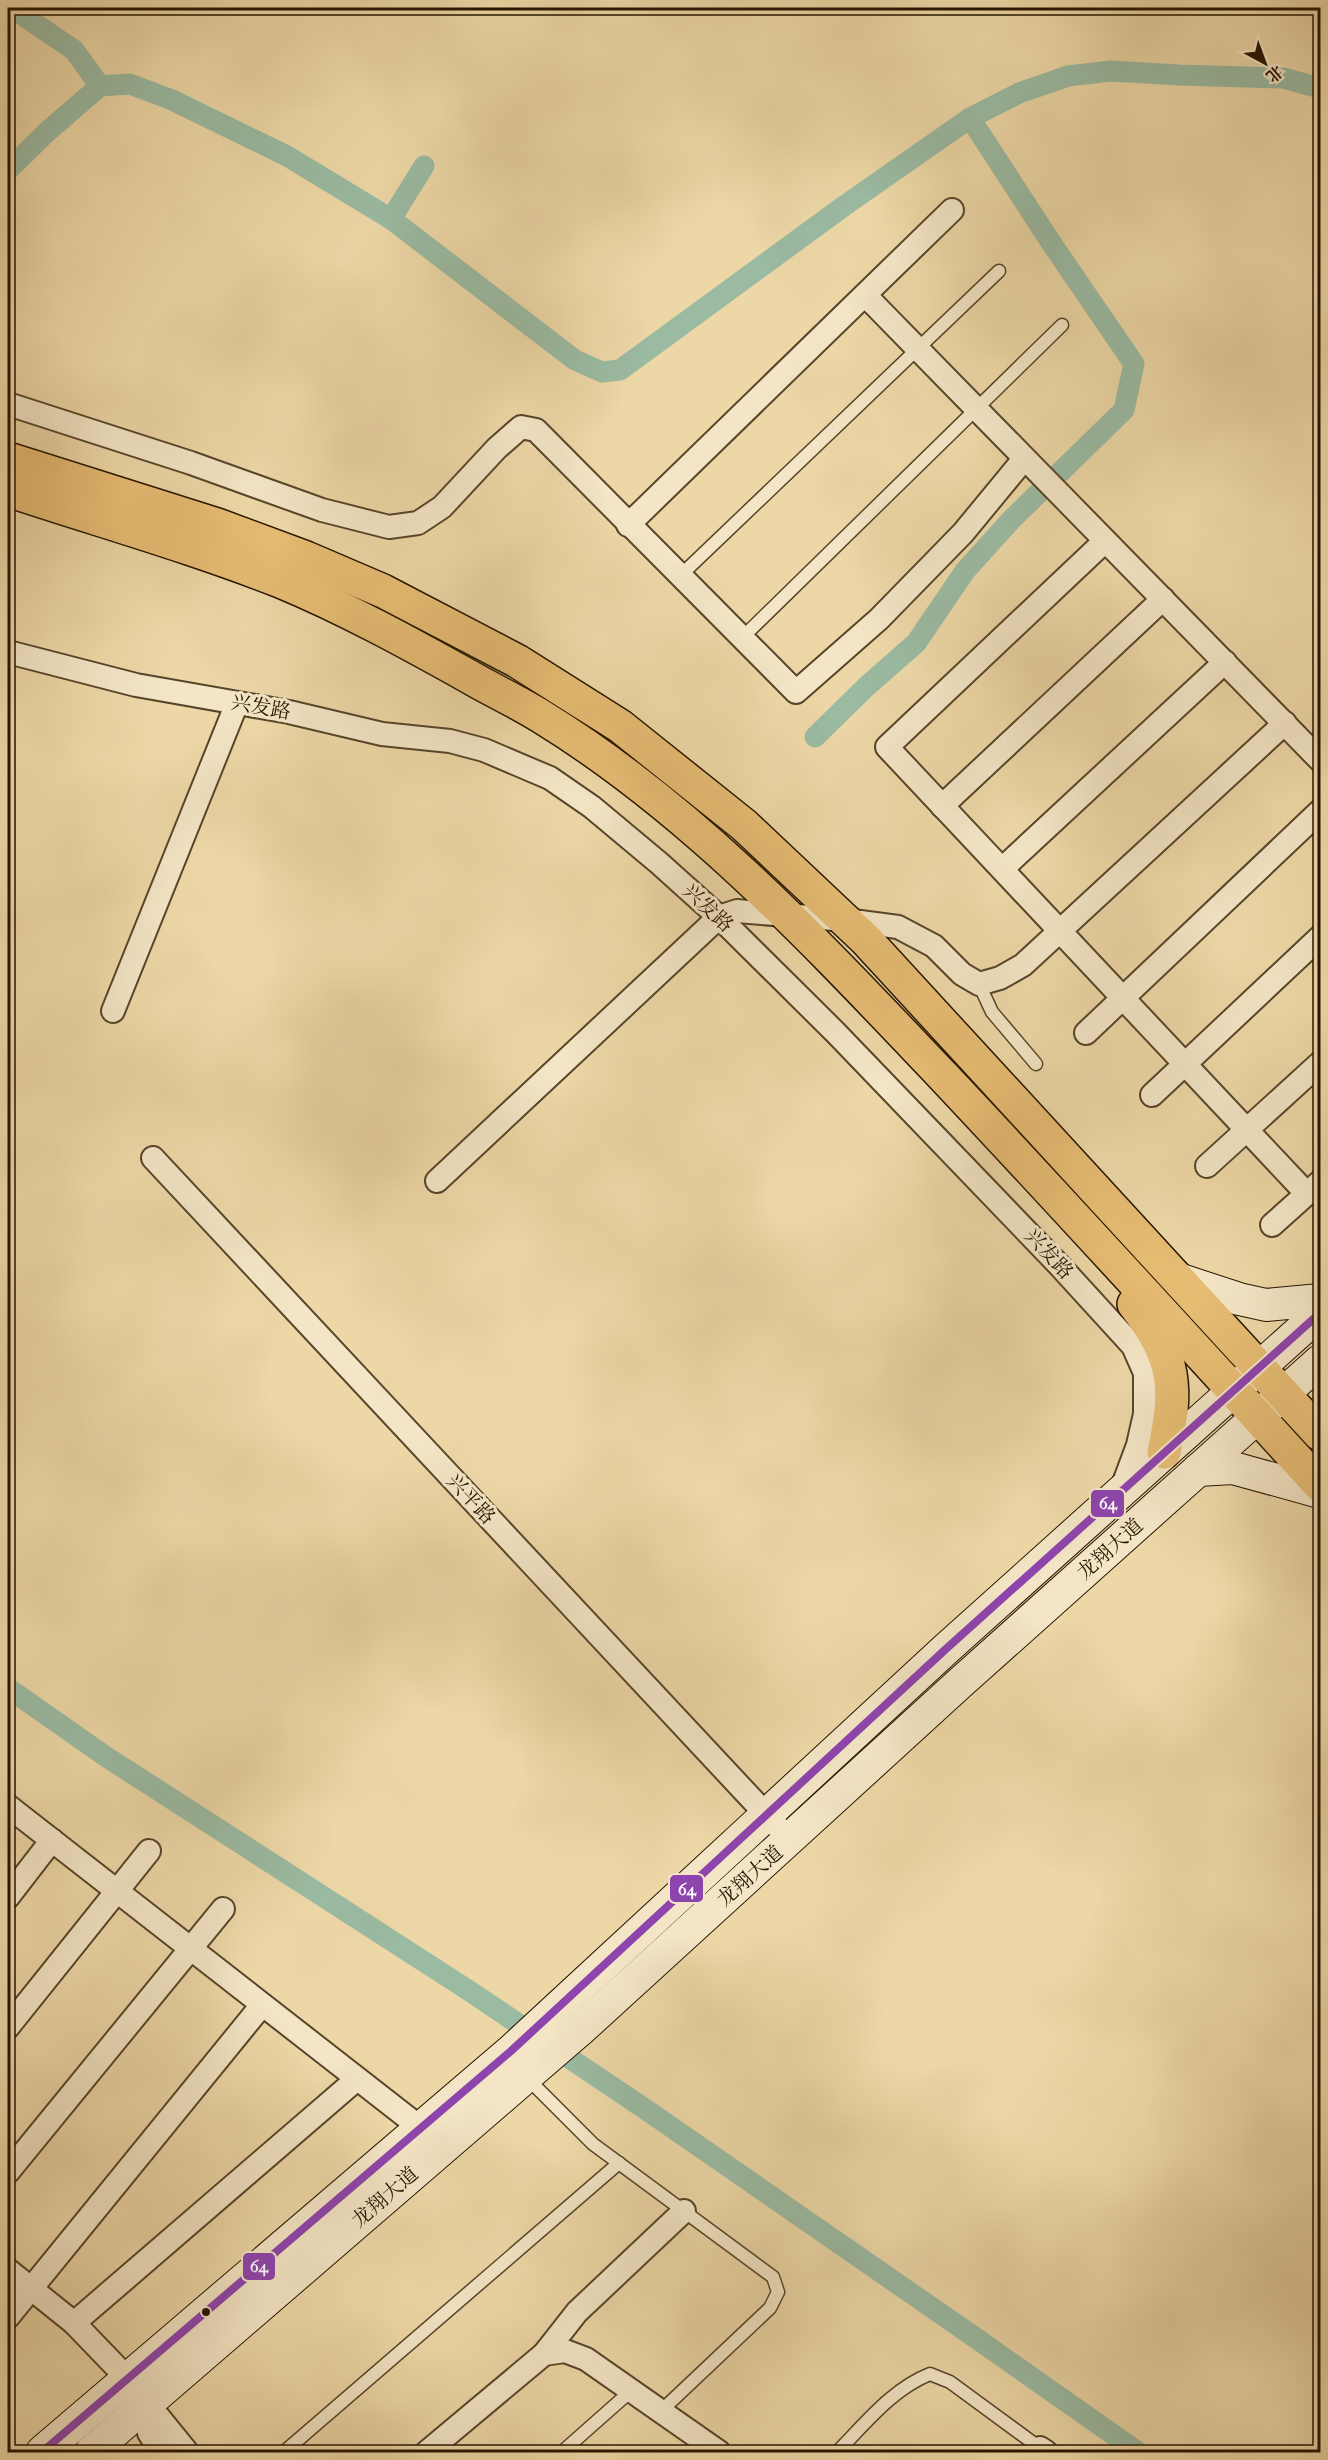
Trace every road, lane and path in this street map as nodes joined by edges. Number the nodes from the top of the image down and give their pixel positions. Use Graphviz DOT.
graph roads {
  1 [pos="952,210"];
  2 [pos="999,271"];
  3 [pos="865,295"];
  4 [pos="1062,325"];
  5 [pos="918,349"];
  6 [pos="8,404"];
  7 [pos="976,409"];
  8 [pos="8,459"];
  9 [pos="1028,463"];
  10 [pos="8,490"];
  11 [pos="628,525"];
  12 [pos="1105,541"];
  13 [pos="680,576"];
  14 [pos="1163,599"];
  15 [pos="742,638"];
  16 [pos="8,652"];
  17 [pos="1225,662"];
  18 [pos="237,703"];
  19 [pos="1285,723"];
  20 [pos="1320,760"];
  21 [pos="942,806"];
  22 [pos="1320,811"];
  23 [pos="1002,869"];
  24 [pos="784,915"];
  25 [pos="718,917"];
  26 [pos="844,920"];
  27 [pos="1060,931"];
  28 [pos="1320,937"];
  29 [pos="979,984"];
  30 [pos="1123,998"];
  31 [pos="113,1011"];
  32 [pos="1086,1033"];
  33 [pos="1320,1063"];
  34 [pos="1036,1064"];
  35 [pos="1185,1064"];
  36 [pos="1152,1095"];
  37 [pos="1247,1130"];
  38 [pos="153,1158"];
  39 [pos="1207,1166"];
  40 [pos="1039,1179"];
  41 [pos="437,1181"];
  42 [pos="1314,1188"];
  43 [pos="1272,1225"];
  44 [pos="1181,1280"];
  45 [pos="1320,1300"];
  46 [pos="1320,1312"];
  47 [pos="1320,1361"];
  48 [pos="1259,1365"];
  49 [pos="1235,1389"];
  50 [pos="1284,1394"];
  51 [pos="1257,1416"];
  52 [pos="1320,1434"];
  53 [pos="1164,1452"];
  54 [pos="1198,1470"];
  55 [pos="1320,1485"];
  56 [pos="1120,1491"];
  57 [pos="1320,1492"];
  58 [pos="8,1806"];
  59 [pos="766,1815"];
  60 [pos="52,1840"];
  61 [pos="790,1840"];
  62 [pos="149,1851"];
  63 [pos="117,1891"];
  64 [pos="8,1897"];
  65 [pos="223,1909"];
  66 [pos="190,1949"];
  67 [pos="262,2005"];
  68 [pos="8,2027"];
  69 [pos="526,2064"];
  70 [pos="357,2079"];
  71 [pos="433,2138"];
  72 [pos="619,2163"];
  73 [pos="8,2172"];
  74 [pos="684,2211"];
  75 [pos="8,2270"];
  76 [pos="31,2289"];
  77 [pos="8,2318"];
  78 [pos="74,2323"];
  79 [pos="544,2354"];
  80 [pos="127,2378"];
  81 [pos="632,2390"];
  82 [pos="148,2402"];
  83 [pos="661,2411"];
  84 [pos="705,2449"];
  85 [pos="1041,2451"];
  86 [pos="42,2452"];
  87 [pos="91,2452"];
  88 [pos="162,2452"];
  89 [pos="187,2452"];
  90 [pos="284,2452"];
  91 [pos="427,2452"];
  92 [pos="562,2452"];
  93 [pos="837,2452"];
  1 -- 3 [label="street"];
  2 -- 5 [label="lane"];
  3 -- 5 [label="street"];
  3 -- 11 [label="street"];
  4 -- 7 [label="lane"];
  5 -- 7 [label="street"];
  5 -- 13 [label="lane"];
  6 -- 11 [label="street"];
  7 -- 9 [label="street"];
  7 -- 15 [label="lane"];
  8 -- 26 [label="main road"];
  9 -- 12 [label="street"];
  9 -- 15 [label="street"];
  10 -- 24 [label="main road"];
  11 -- 13 [label="street"];
  12 -- 14 [label="street"];
  12 -- 21 [label="street"];
  13 -- 15 [label="street"];
  14 -- 17 [label="street"];
  14 -- 21 [label="street"];
  16 -- 18 [label="street, 兴发路"];
  17 -- 19 [label="street"];
  17 -- 23 [label="street"];
  18 -- 25 [label="street, 兴发路"];
  18 -- 31 [label="street"];
  19 -- 20 [label="street"];
  19 -- 27 [label="street"];
  21 -- 23 [label="street"];
  22 -- 30 [label="street"];
  23 -- 27 [label="street"];
  24 -- 25 [label="street"];
  24 -- 26 [label="street"];
  24 -- 40 [label="main road"];
  25 -- 41 [label="street"];
  25 -- 56 [label="street, 兴发路"];
  26 -- 29 [label="street"];
  26 -- 44 [label="main road"];
  27 -- 29 [label="street"];
  27 -- 30 [label="street"];
  28 -- 35 [label="street"];
  29 -- 34 [label="lane"];
  30 -- 32 [label="street"];
  30 -- 35 [label="street"];
  33 -- 37 [label="street"];
  35 -- 36 [label="street"];
  35 -- 37 [label="street"];
  37 -- 39 [label="street"];
  37 -- 42 [label="street"];
  38 -- 59 [label="street, 兴平路"];
  40 -- 49 [label="main road"];
  40 -- 53 [label="main road"];
  42 -- 43 [label="street"];
  44 -- 45 [label="main road"];
  44 -- 48 [label="main road"];
  46 -- 48 [label="main road, 龙翔大道"];
  47 -- 50 [label="main road, 龙翔大道"];
  48 -- 49 [label="main road, 龙翔大道"];
  48 -- 50 [label="main road"];
  49 -- 51 [label="main road"];
  49 -- 53 [label="main road, 龙翔大道"];
  50 -- 51 [label="main road, 龙翔大道"];
  50 -- 52 [label="main road"];
  51 -- 54 [label="main road, 龙翔大道"];
  51 -- 55 [label="main road"];
  53 -- 56 [label="main road, 龙翔大道"];
  54 -- 57 [label="main road"];
  54 -- 61 [label="main road, 龙翔大道"];
  56 -- 59 [label="main road, 龙翔大道"];
  58 -- 60 [label="street"];
  59 -- 61 [label="street, 兴平路"];
  59 -- 69 [label="main road, 龙翔大道"];
  60 -- 63 [label="street"];
  60 -- 64 [label="street"];
  61 -- 69 [label="main road, 龙翔大道"];
  62 -- 63 [label="street"];
  63 -- 66 [label="street"];
  63 -- 68 [label="street"];
  65 -- 66 [label="street"];
  66 -- 67 [label="street"];
  66 -- 73 [label="street"];
  67 -- 70 [label="street"];
  67 -- 76 [label="street"];
  69 -- 71 [label="main road, 龙翔大道"];
  69 -- 72 [label="lane"];
  70 -- 71 [label="street"];
  70 -- 78 [label="street"];
  71 -- 80 [label="main road, 龙翔大道"];
  71 -- 82 [label="main road, 龙翔大道"];
  72 -- 74 [label="lane"];
  72 -- 90 [label="lane"];
  74 -- 79 [label="street"];
  74 -- 83 [label="lane"];
  75 -- 76 [label="street"];
  76 -- 77 [label="street"];
  76 -- 78 [label="street"];
  78 -- 80 [label="street"];
  79 -- 81 [label="street"];
  79 -- 91 [label="street"];
  80 -- 82 [label="street"];
  80 -- 86 [label="main road, 龙翔大道"];
  81 -- 83 [label="street"];
  81 -- 92 [label="lane"];
  82 -- 87 [label="main road, 龙翔大道"];
  82 -- 88 [label="street"];
  82 -- 89 [label="street"];
  83 -- 84 [label="street"];
  85 -- 93 [label="lane"];
}
